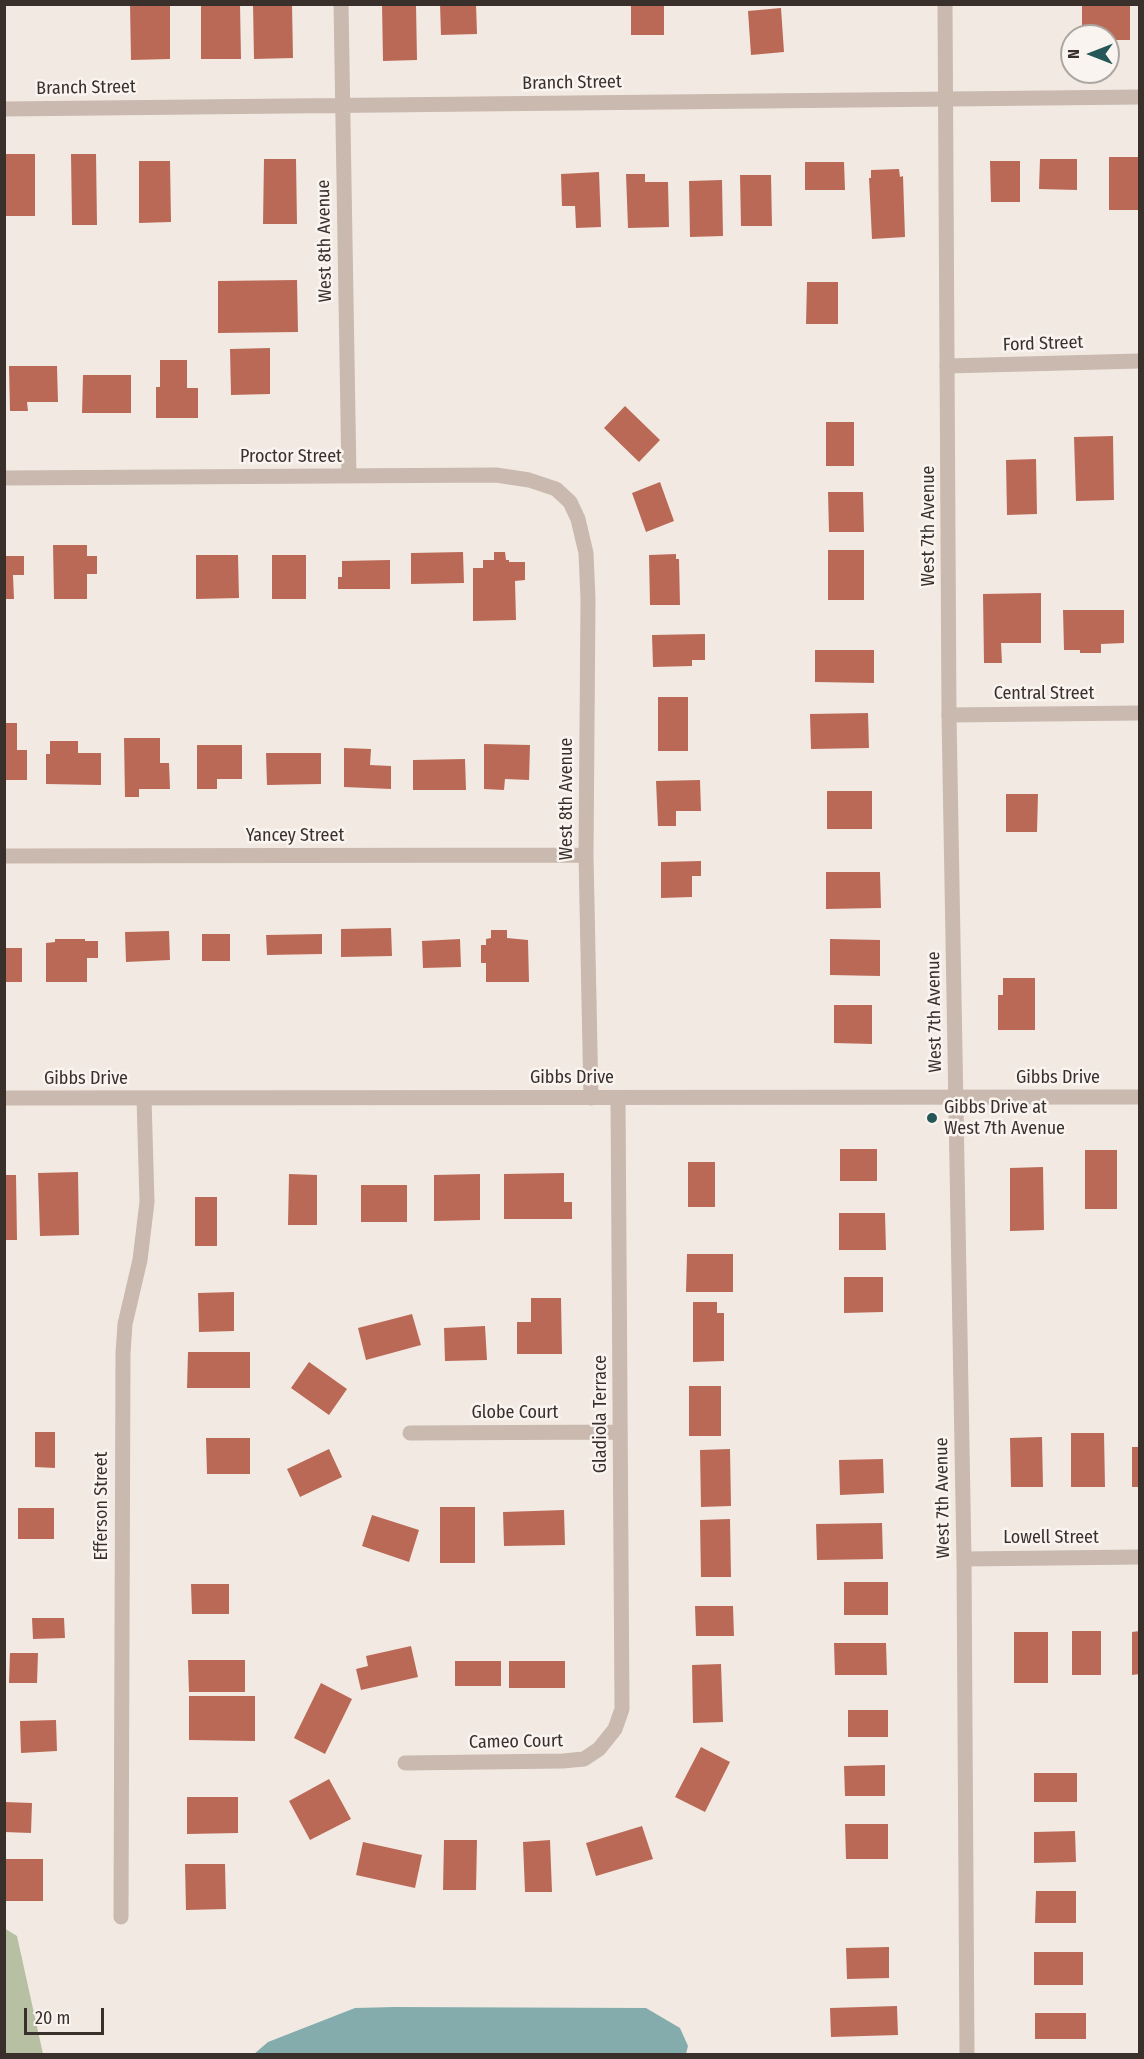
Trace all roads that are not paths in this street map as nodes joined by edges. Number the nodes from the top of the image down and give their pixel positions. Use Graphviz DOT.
graph roads {
  1 [pos="341,4"];
  2 [pos="945,4"];
  3 [pos="1140,97"];
  4 [pos="945,99"];
  5 [pos="342,105"];
  6 [pos="4,109"];
  7 [pos="1140,361"];
  8 [pos="947,366"];
  9 [pos="349,476"];
  10 [pos="4,478"];
  11 [pos="570,502"];
  12 [pos="1140,713"];
  13 [pos="949,714"];
  14 [pos="586,855"];
  15 [pos="4,856"];
  16 [pos="1140,1097"];
  17 [pos="4,1098"];
  18 [pos="144,1098"];
  19 [pos="591,1098"];
  20 [pos="618,1098"];
  21 [pos="956,1098"];
  22 [pos="410,1432"];
  23 [pos="620,1432"];
  24 [pos="1140,1557"];
  25 [pos="963,1558"];
  26 [pos="615,1729"];
  27 [pos="405,1763"];
  28 [pos="121,1917"];
  29 [pos="967,2055"];
  1 -- 5 [label="street, West 8th Avenue"];
  2 -- 4 [label="street, West 7th Avenue"];
  3 -- 4 [label="street, Branch Street"];
  4 -- 5 [label="street, Branch Street"];
  4 -- 8 [label="street, West 7th Avenue"];
  5 -- 6 [label="street, Branch Street"];
  5 -- 9 [label="street, West 8th Avenue"];
  7 -- 8 [label="street, Ford Street"];
  8 -- 13 [label="street, West 7th Avenue"];
  9 -- 10 [label="street, Proctor Street"];
  9 -- 11 [label="street, Proctor Street"];
  11 -- 14 [label="street, West 8th Avenue"];
  12 -- 13 [label="street, Central Street"];
  13 -- 21 [label="street, West 7th Avenue"];
  14 -- 15 [label="street, Yancey Street"];
  14 -- 19 [label="street, West 8th Avenue"];
  16 -- 21 [label="street, Gibbs Drive"];
  17 -- 18 [label="street, Gibbs Drive"];
  18 -- 19 [label="street, Gibbs Drive"];
  18 -- 28 [label="street, Efferson Street"];
  19 -- 20 [label="street, Gibbs Drive"];
  20 -- 21 [label="street, Gibbs Drive"];
  20 -- 23 [label="street, Gladiola Terrace"];
  21 -- 25 [label="street, West 7th Avenue"];
  22 -- 23 [label="street, Globe Court"];
  23 -- 26 [label="street, Gladiola Terrace"];
  24 -- 25 [label="street, Lowell Street"];
  25 -- 29 [label="street, West 7th Avenue"];
  26 -- 27 [label="street, Cameo Court"];
}
